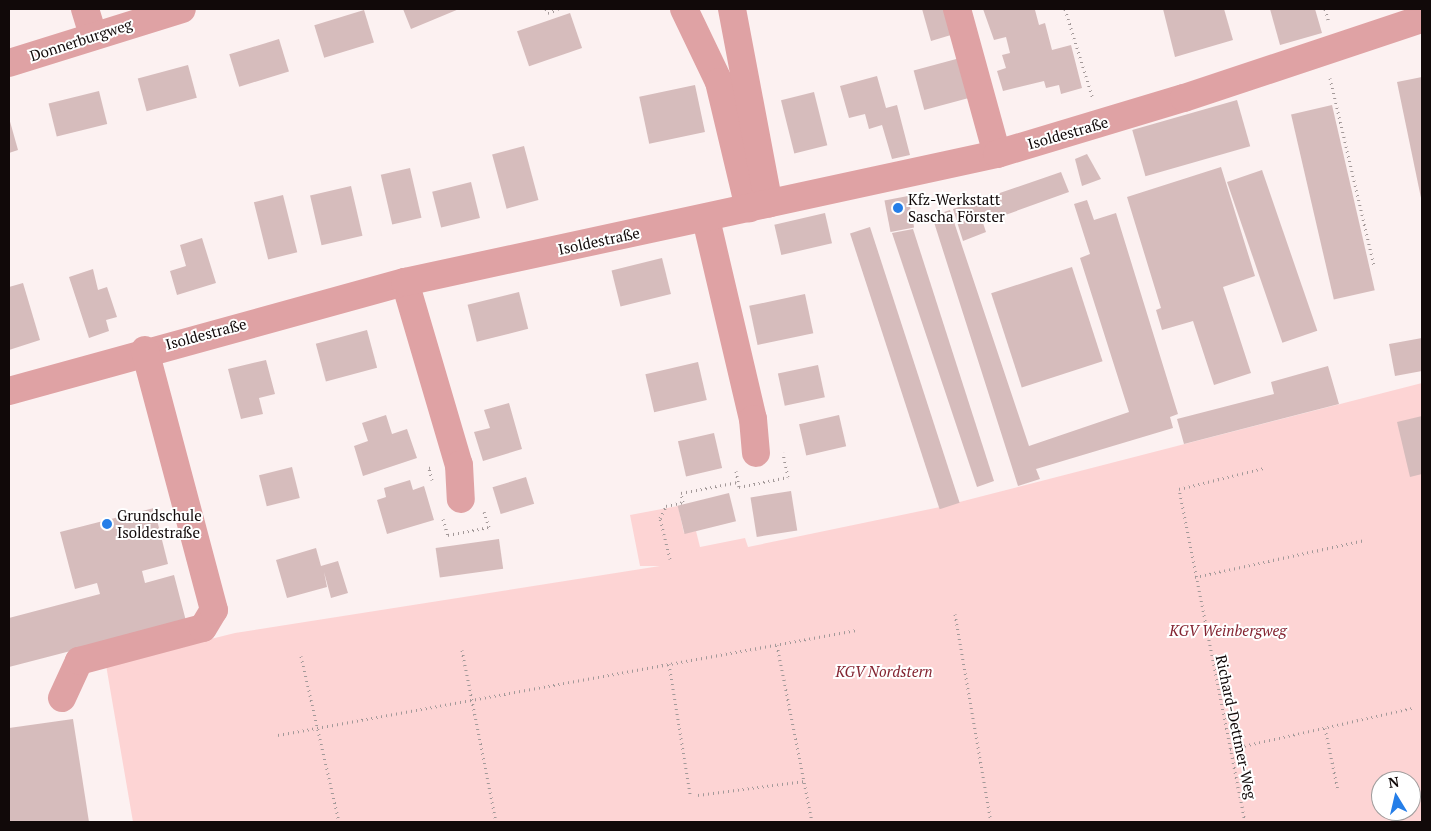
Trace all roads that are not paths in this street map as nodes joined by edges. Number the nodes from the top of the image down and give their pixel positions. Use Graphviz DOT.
graph roads {
  1 [pos="85,9"];
  2 [pos="182,9"];
  3 [pos="684,9"];
  4 [pos="732,9"];
  5 [pos="957,9"];
  6 [pos="1422,19"];
  7 [pos="93,36"];
  8 [pos="9,63"];
  9 [pos="997,154"];
  10 [pos="759,206"];
  11 [pos="706,219"];
  12 [pos="405,282"];
  13 [pos="145,350"];
  14 [pos="9,391"];
  15 [pos="756,453"];
  16 [pos="461,499"];
  17 [pos="62,698"];
  1 -- 7 [label="street"];
  2 -- 7 [label="street, Donnerburgweg"];
  3 -- 10 [label="street"];
  4 -- 10 [label="street"];
  5 -- 9 [label="street"];
  6 -- 9 [label="street, Isoldestraße"];
  7 -- 8 [label="street, Donnerburgweg"];
  9 -- 10 [label="street, Isoldestraße"];
  10 -- 11 [label="street, Isoldestraße"];
  11 -- 12 [label="street, Isoldestraße"];
  11 -- 15 [label="street"];
  12 -- 13 [label="street, Isoldestraße"];
  12 -- 16 [label="street"];
  13 -- 14 [label="street, Isoldestraße"];
  13 -- 17 [label="street"];
}
